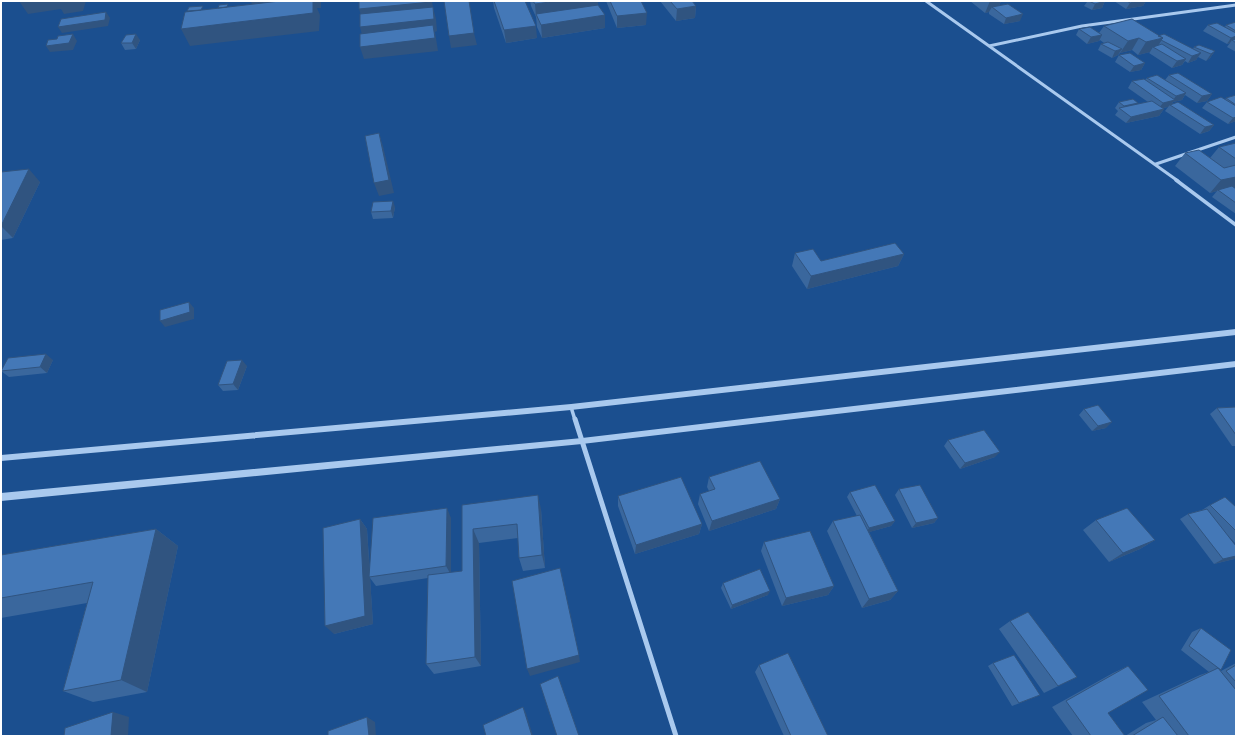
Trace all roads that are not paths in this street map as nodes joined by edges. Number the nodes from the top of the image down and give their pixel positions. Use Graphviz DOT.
graph roads {
  1 [pos="926,1"];
  2 [pos="1236,5"];
  3 [pos="990,46"];
  4 [pos="1236,137"];
  5 [pos="1156,164"];
  6 [pos="1236,225"];
  7 [pos="1236,332"];
  8 [pos="1236,364"];
  9 [pos="571,407"];
  10 [pos="582,440"];
  11 [pos="1,458"];
  12 [pos="1,497"];
  13 [pos="676,736"];
  1 -- 3 [label="street"];
  2 -- 3 [label="street"];
  3 -- 5 [label="street"];
  4 -- 5 [label="street"];
  5 -- 6 [label="street"];
  7 -- 9 [label="street"];
  8 -- 10 [label="street"];
  9 -- 10 [label="street"];
  9 -- 11 [label="street"];
  10 -- 12 [label="street"];
  10 -- 13 [label="street"];
}
